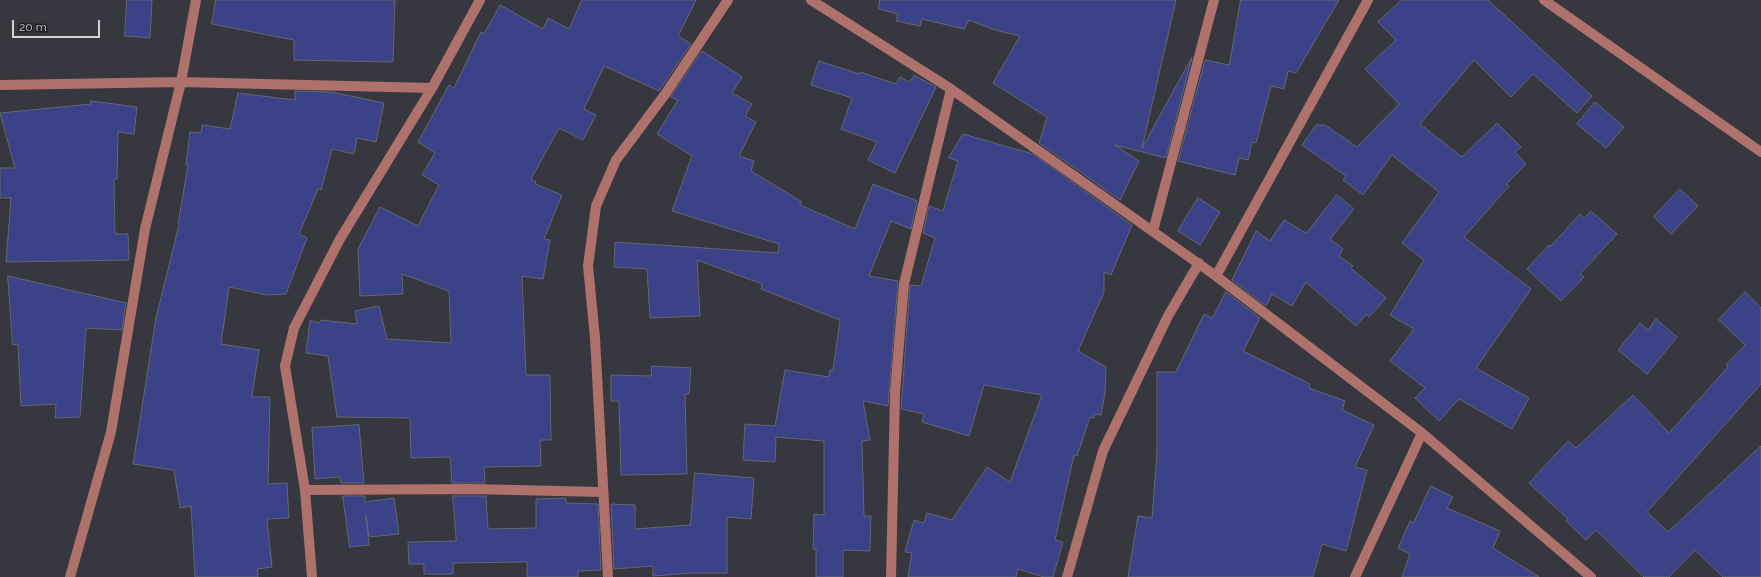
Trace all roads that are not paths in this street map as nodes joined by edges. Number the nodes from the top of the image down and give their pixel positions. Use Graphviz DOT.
graph roads {
  1 [pos="196,0"];
  2 [pos="480,0"];
  3 [pos="728,0"];
  4 [pos="811,0"];
  5 [pos="1214,0"];
  6 [pos="1368,0"];
  7 [pos="1544,0"];
  8 [pos="181,82"];
  9 [pos="0,85"];
  10 [pos="432,88"];
  11 [pos="951,89"];
  12 [pos="1761,152"];
  13 [pos="1153,231"];
  14 [pos="1198,263"];
  15 [pos="1216,276"];
  16 [pos="1422,433"];
  17 [pos="305,490"];
  18 [pos="602,492"];
  19 [pos="70,577"];
  20 [pos="312,577"];
  21 [pos="608,577"];
  22 [pos="891,577"];
  23 [pos="1067,577"];
  24 [pos="1355,577"];
  25 [pos="1591,577"];
  1 -- 8 [label="street"];
  2 -- 10 [label="street"];
  3 -- 18 [label="street"];
  4 -- 11 [label="street"];
  5 -- 13 [label="street"];
  6 -- 15 [label="street"];
  7 -- 12 [label="street"];
  8 -- 9 [label="street"];
  8 -- 10 [label="street"];
  8 -- 19 [label="street"];
  10 -- 17 [label="street"];
  11 -- 13 [label="street"];
  11 -- 22 [label="street"];
  13 -- 14 [label="street"];
  14 -- 15 [label="street"];
  14 -- 23 [label="street"];
  15 -- 16 [label="street"];
  16 -- 24 [label="street"];
  16 -- 25 [label="street"];
  17 -- 18 [label="street"];
  17 -- 20 [label="street"];
  18 -- 21 [label="street"];
}
